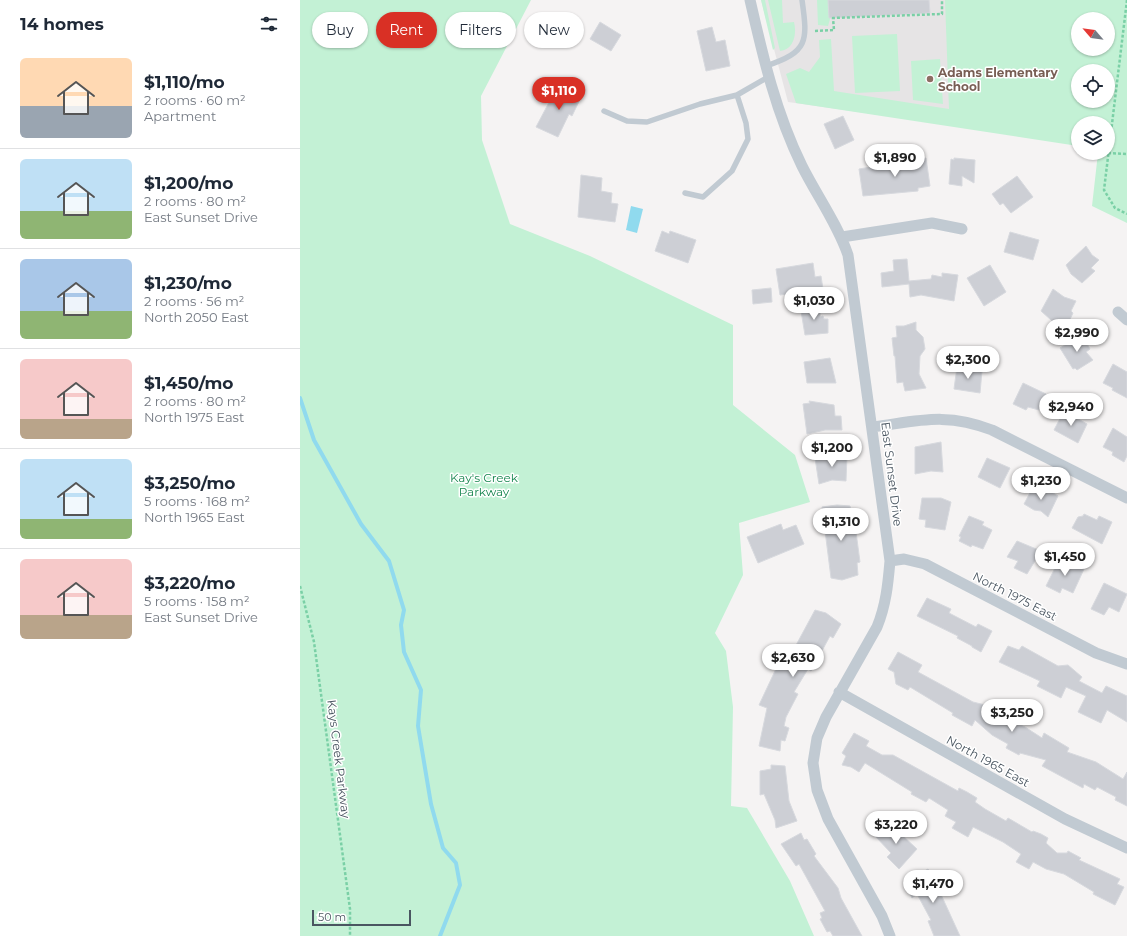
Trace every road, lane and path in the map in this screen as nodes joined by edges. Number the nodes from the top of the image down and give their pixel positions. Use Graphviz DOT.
graph roads {
  1 [pos="750,0"];
  2 [pos="802,0"];
  3 [pos="942,0"];
  4 [pos="1127,0"];
  5 [pos="816,31"];
  6 [pos="767,71"];
  7 [pos="736,95"];
  8 [pos="604,111"];
  9 [pos="1113,116"];
  10 [pos="1115,153"];
  11 [pos="1127,154"];
  12 [pos="1107,160"];
  13 [pos="685,193"];
  14 [pos="1127,214"];
  15 [pos="962,229"];
  16 [pos="842,237"];
  17 [pos="1118,312"];
  18 [pos="1127,320"];
  19 [pos="873,427"];
  20 [pos="1127,498"];
  21 [pos="890,561"];
  22 [pos="300,586"];
  23 [pos="1127,664"];
  24 [pos="839,692"];
  25 [pos="1127,848"];
  26 [pos="350,936"];
  27 [pos="890,936"];
  1 -- 6 [label="street, East Sunset Drive"];
  2 -- 6 [label="lane"];
  3 -- 5 [label="path"];
  4 -- 9 [label="path"];
  6 -- 7 [label="lane"];
  6 -- 16 [label="street, East Sunset Drive"];
  7 -- 8 [label="lane"];
  7 -- 13 [label="lane"];
  10 -- 11 [label="path"];
  12 -- 14 [label="path"];
  15 -- 16 [label="street"];
  16 -- 19 [label="street, East Sunset Drive"];
  17 -- 18 [label="street"];
  19 -- 20 [label="street"];
  19 -- 21 [label="street, East Sunset Drive"];
  21 -- 23 [label="street, North 1975 East"];
  21 -- 24 [label="street, East Sunset Drive"];
  22 -- 26 [label="path, Kays Creek Parkway"];
  24 -- 25 [label="street, North 1965 East"];
  24 -- 27 [label="street, East Sunset Drive"];
}
